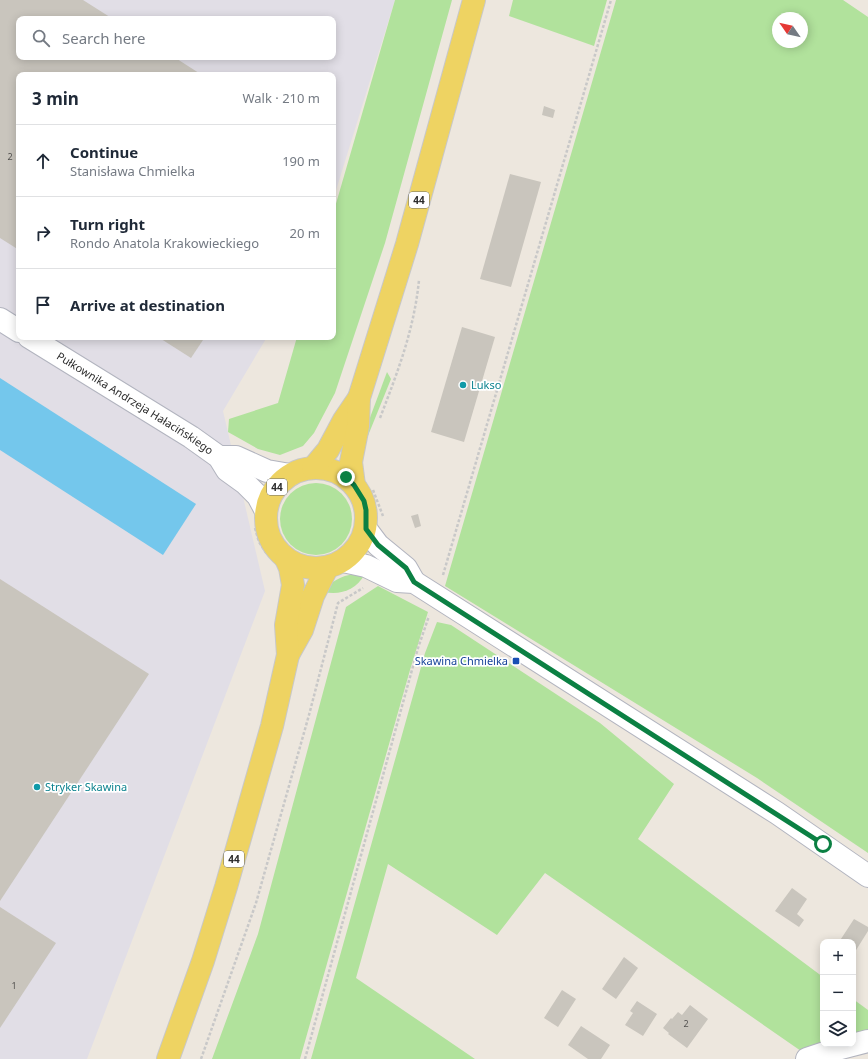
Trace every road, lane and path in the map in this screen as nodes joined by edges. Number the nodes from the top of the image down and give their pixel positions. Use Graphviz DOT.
graph roads {
  1 [pos="474,0"];
  2 [pos="611,0"];
  3 [pos="417,305"];
  4 [pos="0,319"];
  5 [pos="16,329"];
  6 [pos="34,340"];
  7 [pos="359,398"];
  8 [pos="378,424"];
  9 [pos="219,457"];
  10 [pos="313,468"];
  11 [pos="290,475"];
  12 [pos="363,486"];
  13 [pos="260,517"];
  14 [pos="375,526"];
  15 [pos="278,559"];
  16 [pos="335,564"];
  17 [pos="414,582"];
  18 [pos="364,586"];
  19 [pos="437,596"];
  20 [pos="288,656"];
  21 [pos="868,876"];
  22 [pos="868,1040"];
  23 [pos="168,1059"];
  24 [pos="201,1059"];
  25 [pos="306,1059"];
  26 [pos="807,1059"];
  1 -- 7 [label="main road, 44"];
  2 -- 19 [label="path"];
  3 -- 8 [label="path"];
  4 -- 5 [label="street"];
  6 -- 9 [label="street, Pułkownika Andrzeja Hałacińskiego"];
  7 -- 10 [label="main road, 44"];
  7 -- 12 [label="main road, 44"];
  9 -- 11 [label="street, Pułkownika Andrzeja Hałacińskiego"];
  9 -- 13 [label="street, Pułkownika Andrzeja Hałacińskiego"];
  10 -- 11 [label="main road, 44"];
  10 -- 12 [label="main road, 44"];
  11 -- 13 [label="main road, 44"];
  12 -- 14 [label="path"];
  12 -- 14 [label="main road, 44"];
  13 -- 15 [label="main road, 44"];
  13 -- 15 [label="path"];
  14 -- 16 [label="main road, 44"];
  14 -- 17 [label="street"];
  15 -- 16 [label="main road, 44"];
  15 -- 20 [label="main road, 44"];
  16 -- 17 [label="street"];
  16 -- 20 [label="main road, 44"];
  17 -- 19 [label="street"];
  18 -- 24 [label="path"];
  19 -- 21 [label="street"];
  19 -- 25 [label="path"];
  20 -- 23 [label="main road, 44"];
  22 -- 26 [label="street"];
}
